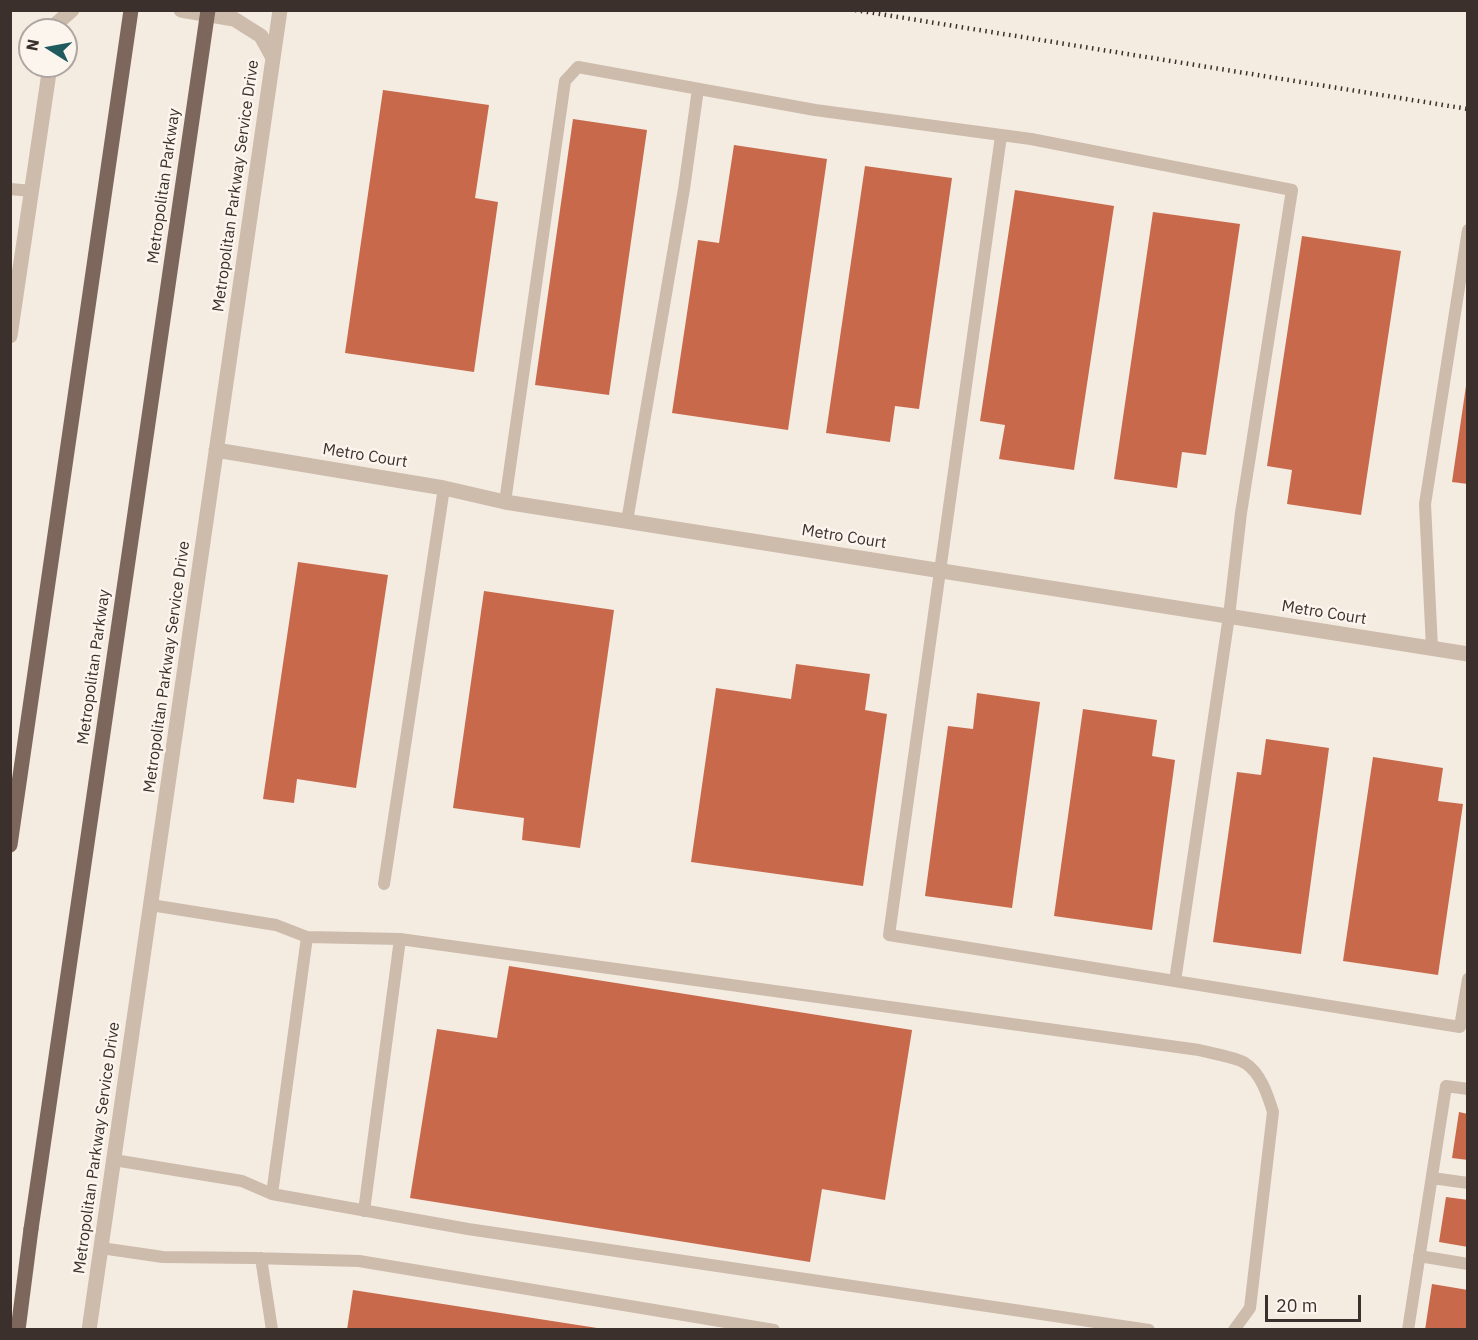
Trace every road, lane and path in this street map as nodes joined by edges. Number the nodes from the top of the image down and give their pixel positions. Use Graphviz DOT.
graph roads {
  1 [pos="131,10"];
  2 [pos="181,10"];
  3 [pos="208,10"];
  4 [pos="280,10"];
  5 [pos="273,58"];
  6 [pos="48,78"];
  7 [pos="698,88"];
  8 [pos="1001,136"];
  9 [pos="10,189"];
  10 [pos="32,191"];
  11 [pos="1467,230"];
  12 [pos="10,336"];
  13 [pos="216,450"];
  14 [pos="444,488"];
  15 [pos="505,502"];
  16 [pos="627,521"];
  17 [pos="940,570"];
  18 [pos="1229,616"];
  19 [pos="1432,648"];
  20 [pos="1467,654"];
  21 [pos="10,845"];
  22 [pos="384,884"];
  23 [pos="151,906"];
  24 [pos="308,937"];
  25 [pos="400,939"];
  26 [pos="1467,979"];
  27 [pos="1175,981"];
  28 [pos="1467,1089"];
  29 [pos="114,1160"];
  30 [pos="1432,1178"];
  31 [pos="1467,1183"];
  32 [pos="272,1194"];
  33 [pos="364,1211"];
  34 [pos="101,1248"];
  35 [pos="1419,1256"];
  36 [pos="261,1258"];
  37 [pos="1467,1264"];
  38 [pos="18,1329"];
  39 [pos="89,1329"];
  40 [pos="272,1329"];
  41 [pos="774,1329"];
  42 [pos="1149,1329"];
  43 [pos="1234,1329"];
  44 [pos="1408,1329"];
  1 -- 21 [label="main road"];
  2 -- 5 [label="street"];
  3 -- 38 [label="main road, Metropolitan Parkway, bridge"];
  4 -- 5 [label="street, Metropolitan Parkway Service Drive"];
  5 -- 13 [label="street, Metropolitan Parkway Service Drive"];
  6 -- 10 [label="street"];
  7 -- 8 [label="lane"];
  7 -- 15 [label="lane"];
  7 -- 16 [label="lane"];
  8 -- 17 [label="lane"];
  8 -- 18 [label="lane"];
  9 -- 10 [label="lane"];
  10 -- 12 [label="street"];
  11 -- 19 [label="lane"];
  13 -- 14 [label="street, Metro Court"];
  13 -- 23 [label="street, Metropolitan Parkway Service Drive"];
  14 -- 15 [label="street, Metro Court"];
  14 -- 22 [label="lane"];
  15 -- 16 [label="street, Metro Court"];
  16 -- 17 [label="street, Metro Court"];
  17 -- 18 [label="street, Metro Court"];
  17 -- 27 [label="lane"];
  18 -- 19 [label="street, Metro Court"];
  18 -- 27 [label="lane"];
  19 -- 20 [label="street, Metro Court"];
  23 -- 24 [label="lane"];
  23 -- 29 [label="street, Metropolitan Parkway Service Drive"];
  24 -- 25 [label="lane"];
  24 -- 32 [label="lane"];
  25 -- 33 [label="lane"];
  25 -- 43 [label="lane"];
  26 -- 27 [label="lane"];
  28 -- 30 [label="lane"];
  29 -- 32 [label="lane"];
  29 -- 34 [label="street, Metropolitan Parkway Service Drive"];
  30 -- 31 [label="lane"];
  30 -- 35 [label="lane"];
  32 -- 33 [label="lane"];
  33 -- 42 [label="lane"];
  34 -- 36 [label="lane"];
  34 -- 39 [label="street, Metropolitan Parkway Service Drive"];
  35 -- 37 [label="lane"];
  35 -- 44 [label="lane"];
  36 -- 40 [label="lane"];
  36 -- 41 [label="lane"];
}
